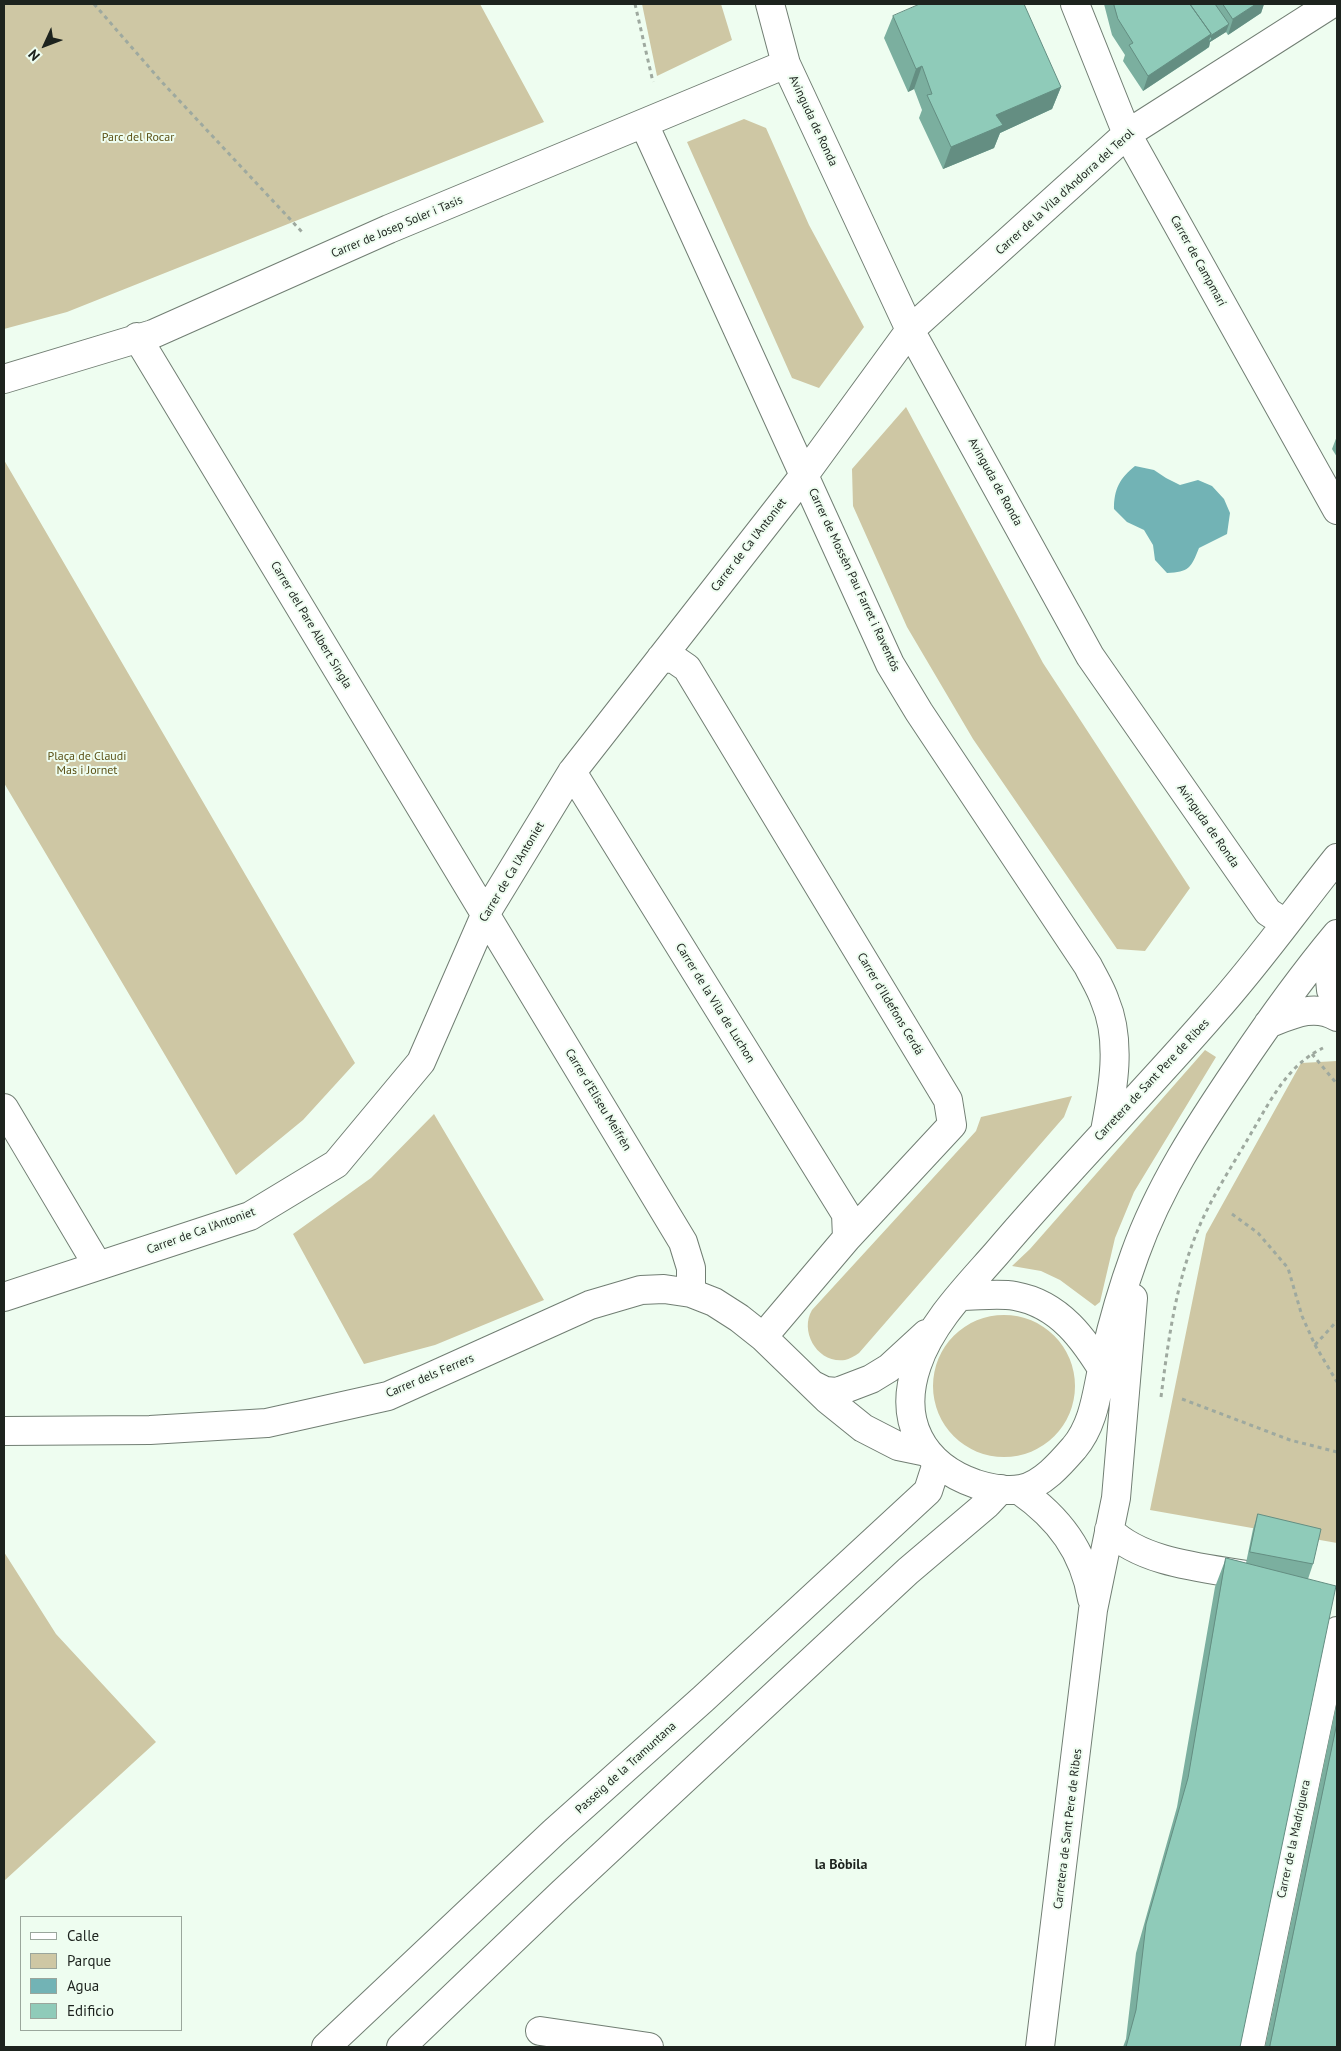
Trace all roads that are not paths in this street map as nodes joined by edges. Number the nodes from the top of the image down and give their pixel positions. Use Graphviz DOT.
graph roads {
  1 [pos="770,4"];
  2 [pos="1075,4"];
  3 [pos="1331,4"];
  4 [pos="786,64"];
  5 [pos="653,120"];
  6 [pos="1127,134"];
  7 [pos="910,330"];
  8 [pos="137,337"];
  9 [pos="4,380"];
  10 [pos="805,474"];
  11 [pos="1337,510"];
  12 [pos="661,658"];
  13 [pos="572,772"];
  14 [pos="1337,858"];
  15 [pos="486,913"];
  16 [pos="1285,923"];
  17 [pos="1332,941"];
  18 [pos="1337,1003"];
  19 [pos="1337,1017"];
  20 [pos="1268,1024"];
  21 [pos="4,1108"];
  22 [pos="1105,1130"];
  23 [pos="847,1238"];
  24 [pos="1135,1252"];
  25 [pos="98,1266"];
  26 [pos="691,1293"];
  27 [pos="961,1296"];
  28 [pos="4,1297"];
  29 [pos="939,1323"];
  30 [pos="763,1337"];
  31 [pos="1102,1368"];
  32 [pos="813,1385"];
  33 [pos="1123,1407"];
  34 [pos="4,1431"];
  35 [pos="932,1458"];
  36 [pos="1010,1489"];
  37 [pos="1109,1530"];
  38 [pos="1279,1581"];
  39 [pos="1093,1610"];
  40 [pos="1337,1631"];
  41 [pos="540,2031"];
  42 [pos="326,2047"];
  43 [pos="401,2047"];
  44 [pos="649,2047"];
  45 [pos="1040,2047"];
  46 [pos="1250,2047"];
  1 -- 4 [label="street, Avinguda de Ronda"];
  2 -- 6 [label="street, Carrer de Campmarí"];
  3 -- 6 [label="street, Carrer de la Vila d'Andorra del Terol"];
  4 -- 5 [label="street, Carrer de Josep Soler i Tasis"];
  4 -- 7 [label="street, Avinguda de Ronda"];
  5 -- 8 [label="street, Carrer de Josep Soler i Tasis"];
  5 -- 10 [label="street, Carrer de Mossèn Pau Farret i Raventós"];
  6 -- 7 [label="street, Carrer de la Vila d'Andorra del Terol"];
  6 -- 11 [label="street, Carrer de Campmarí"];
  7 -- 10 [label="street, Carrer de Ca l'Antoniet"];
  7 -- 16 [label="street, Avinguda de Ronda"];
  8 -- 9 [label="street, Carrer de Josep Soler i Tasis"];
  8 -- 15 [label="street, Carrer del Pare Albert Singla"];
  10 -- 12 [label="street, Carrer de Ca l'Antoniet"];
  10 -- 22 [label="street, Carrer de Mossèn Pau Farret i Raventós"];
  12 -- 13 [label="street, Carrer de Ca l'Antoniet"];
  12 -- 23 [label="street, Carrer d'Ildefons Cerdá"];
  13 -- 15 [label="street, Carrer de Ca l'Antoniet"];
  13 -- 23 [label="street, Carrer de la Vila de Luchon"];
  14 -- 16 [label="street, Carretera de Sant Pere de Ribes"];
  15 -- 25 [label="street, Carrer de Ca l'Antoniet"];
  15 -- 26 [label="street, Carrer d'Eliseu Meifrèn"];
  16 -- 22 [label="street, Carretera de Sant Pere de Ribes"];
  17 -- 18 [label="street"];
  17 -- 20 [label="street, Carretera de Sant Pere de Ribes"];
  19 -- 20 [label="street"];
  20 -- 24 [label="street, Carretera de Sant Pere de Ribes"];
  21 -- 25 [label="street"];
  22 -- 27 [label="street, Carretera de Sant Pere de Ribes"];
  23 -- 30 [label="street, Carrer d'Ildefons Cerdá"];
  24 -- 31 [label="street, Carretera de Sant Pere de Ribes"];
  24 -- 33 [label="street, Carretera de Sant Pere de Ribes"];
  25 -- 28 [label="street, Carrer de Ca l'Antoniet"];
  26 -- 30 [label="street, Carrer dels Ferrers"];
  26 -- 34 [label="street, Carrer dels Ferrers"];
  27 -- 29 [label="street, Carretera de Sant Pere de Ribes"];
  27 -- 31 [label="street"];
  29 -- 32 [label="street"];
  29 -- 35 [label="street"];
  30 -- 32 [label="street, Carrer dels Ferrers"];
  31 -- 33 [label="street"];
  31 -- 36 [label="street, Carretera de Sant Pere de Ribes"];
  32 -- 35 [label="street, Carrer dels Ferrers"];
  33 -- 37 [label="street, Carretera de Sant Pere de Ribes"];
  35 -- 36 [label="street"];
  35 -- 42 [label="street, Passeig de la Tramuntana"];
  36 -- 39 [label="street, Carretera de Sant Pere de Ribes"];
  36 -- 43 [label="street, Carretera de Sant Pere de Ribes"];
  37 -- 38 [label="street"];
  37 -- 39 [label="street, Carretera de Sant Pere de Ribes"];
  39 -- 45 [label="street, Carretera de Sant Pere de Ribes"];
  40 -- 46 [label="street, Carrer de la Madriguera"];
  41 -- 44 [label="street"];
}
